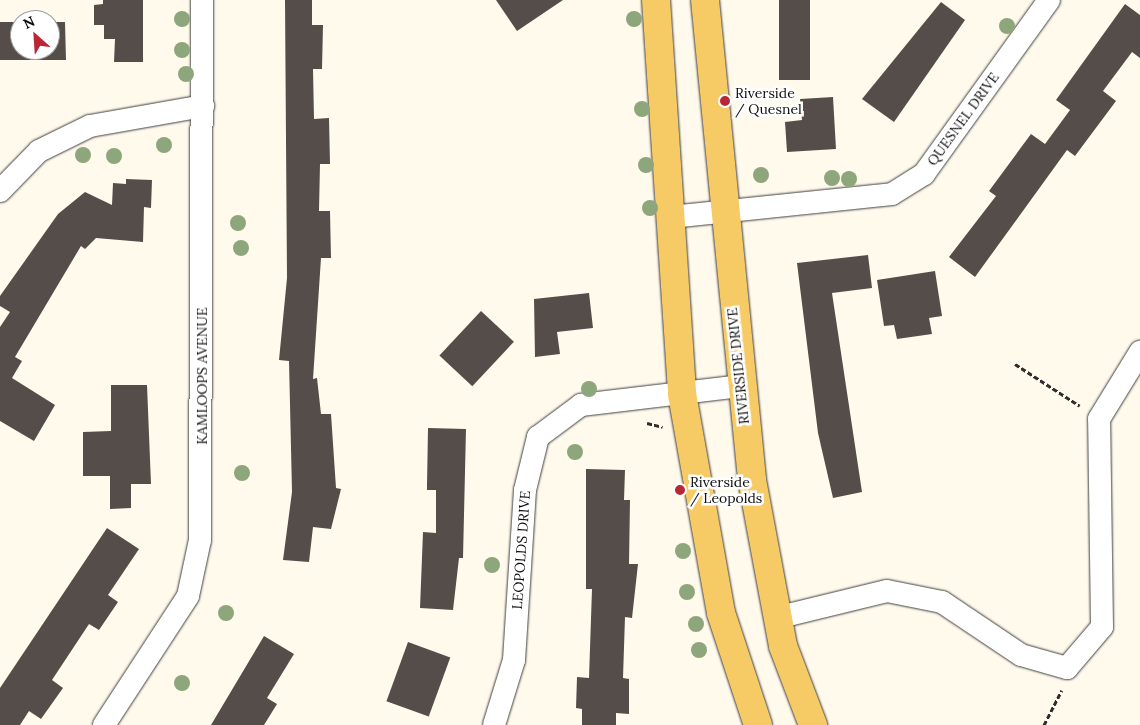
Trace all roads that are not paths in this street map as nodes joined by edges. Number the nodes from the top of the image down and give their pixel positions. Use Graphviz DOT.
graph roads {
  1 [pos="202,0"];
  2 [pos="656,0"];
  3 [pos="705,0"];
  4 [pos="1049,0"];
  5 [pos="203,106"];
  6 [pos="0,191"];
  7 [pos="723,212"];
  8 [pos="671,218"];
  9 [pos="1140,352"];
  10 [pos="740,386"];
  11 [pos="682,394"];
  12 [pos="776,618"];
  13 [pos="104,725"];
  14 [pos="494,725"];
  15 [pos="758,725"];
  16 [pos="813,725"];
  1 -- 5 [label="street, KAMLOOPS AVENUE"];
  2 -- 8 [label="main road"];
  3 -- 7 [label="main road, RIVERSIDE DRIVE"];
  4 -- 7 [label="street, QUESNEL DRIVE"];
  5 -- 6 [label="street"];
  5 -- 13 [label="street, KAMLOOPS AVENUE"];
  7 -- 8 [label="street, QUESNEL DRIVE"];
  7 -- 10 [label="main road, RIVERSIDE DRIVE"];
  8 -- 11 [label="main road"];
  9 -- 12 [label="street"];
  10 -- 11 [label="street, LEOPOLDS DRIVE"];
  10 -- 12 [label="main road, RIVERSIDE DRIVE"];
  11 -- 14 [label="street, LEOPOLDS DRIVE"];
  11 -- 15 [label="main road"];
  12 -- 16 [label="main road, RIVERSIDE DRIVE"];
}
